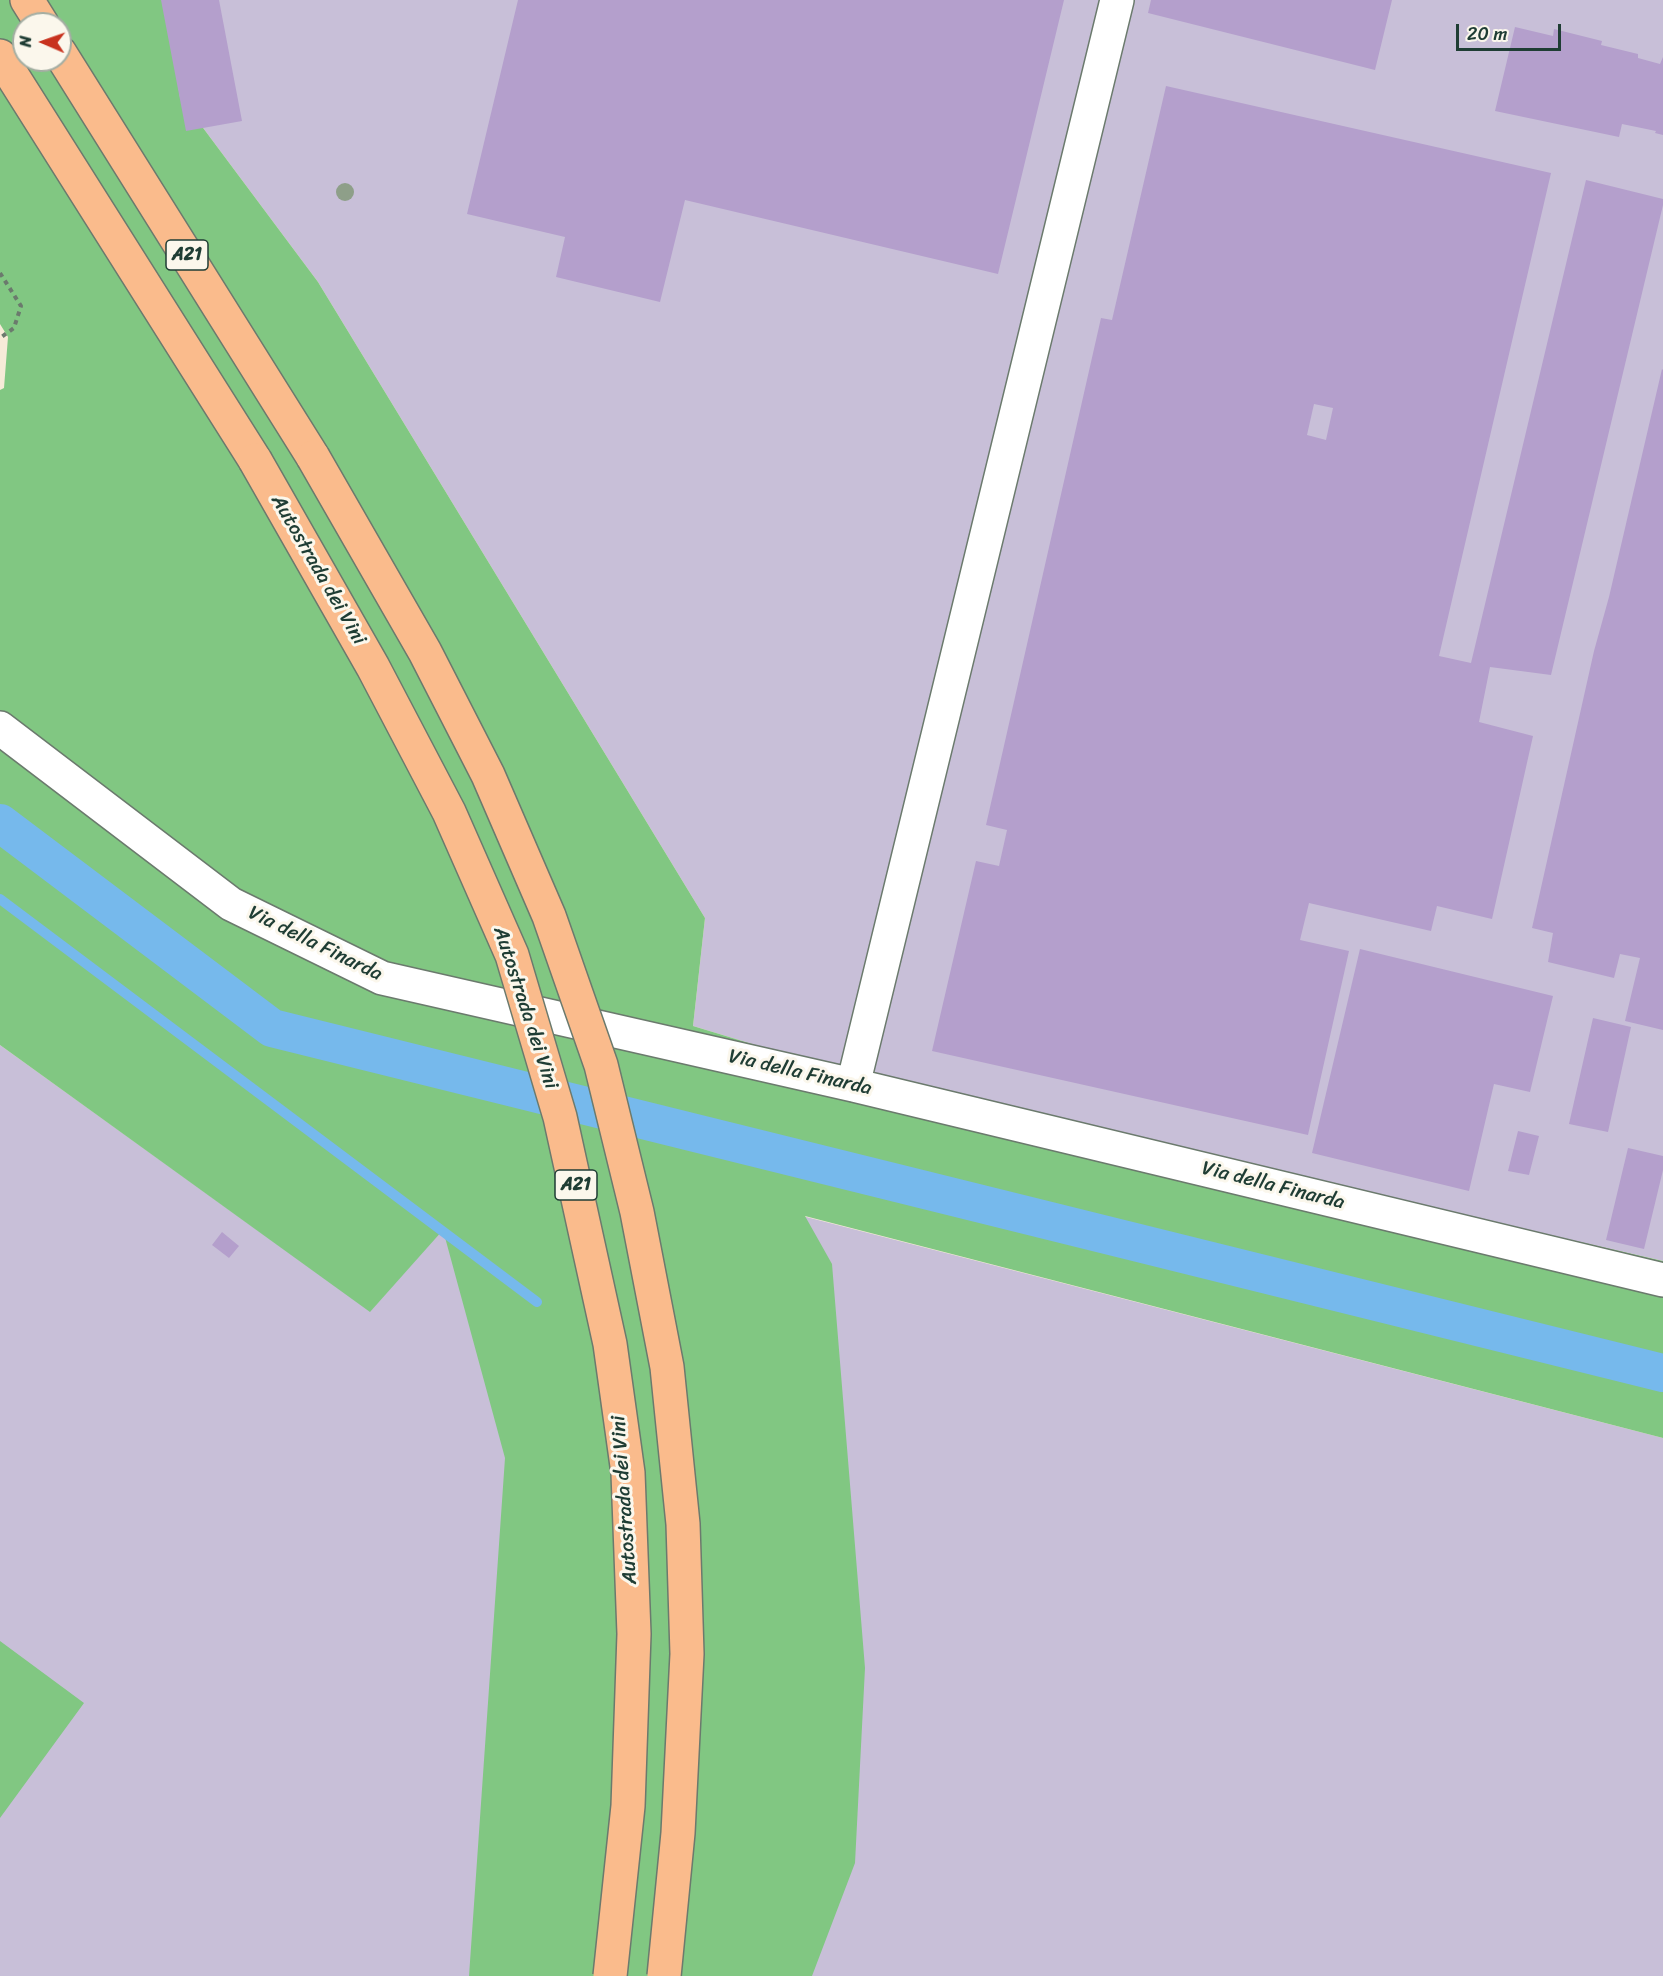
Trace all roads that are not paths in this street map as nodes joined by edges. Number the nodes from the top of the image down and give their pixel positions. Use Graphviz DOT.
graph roads {
  1 [pos="1117,0"];
  2 [pos="0,56"];
  3 [pos="72,72"];
  4 [pos="0,728"];
  5 [pos="854,1085"];
  6 [pos="1663,1280"];
  7 [pos="610,1976"];
  8 [pos="664,1976"];
  1 -- 5 [label="street"];
  2 -- 7 [label="highway, Autostrada dei Vini / A21, bridge"];
  3 -- 8 [label="highway, A21, bridge"];
  4 -- 5 [label="street, Via della Finarda"];
  5 -- 6 [label="street, Via della Finarda"];
}
